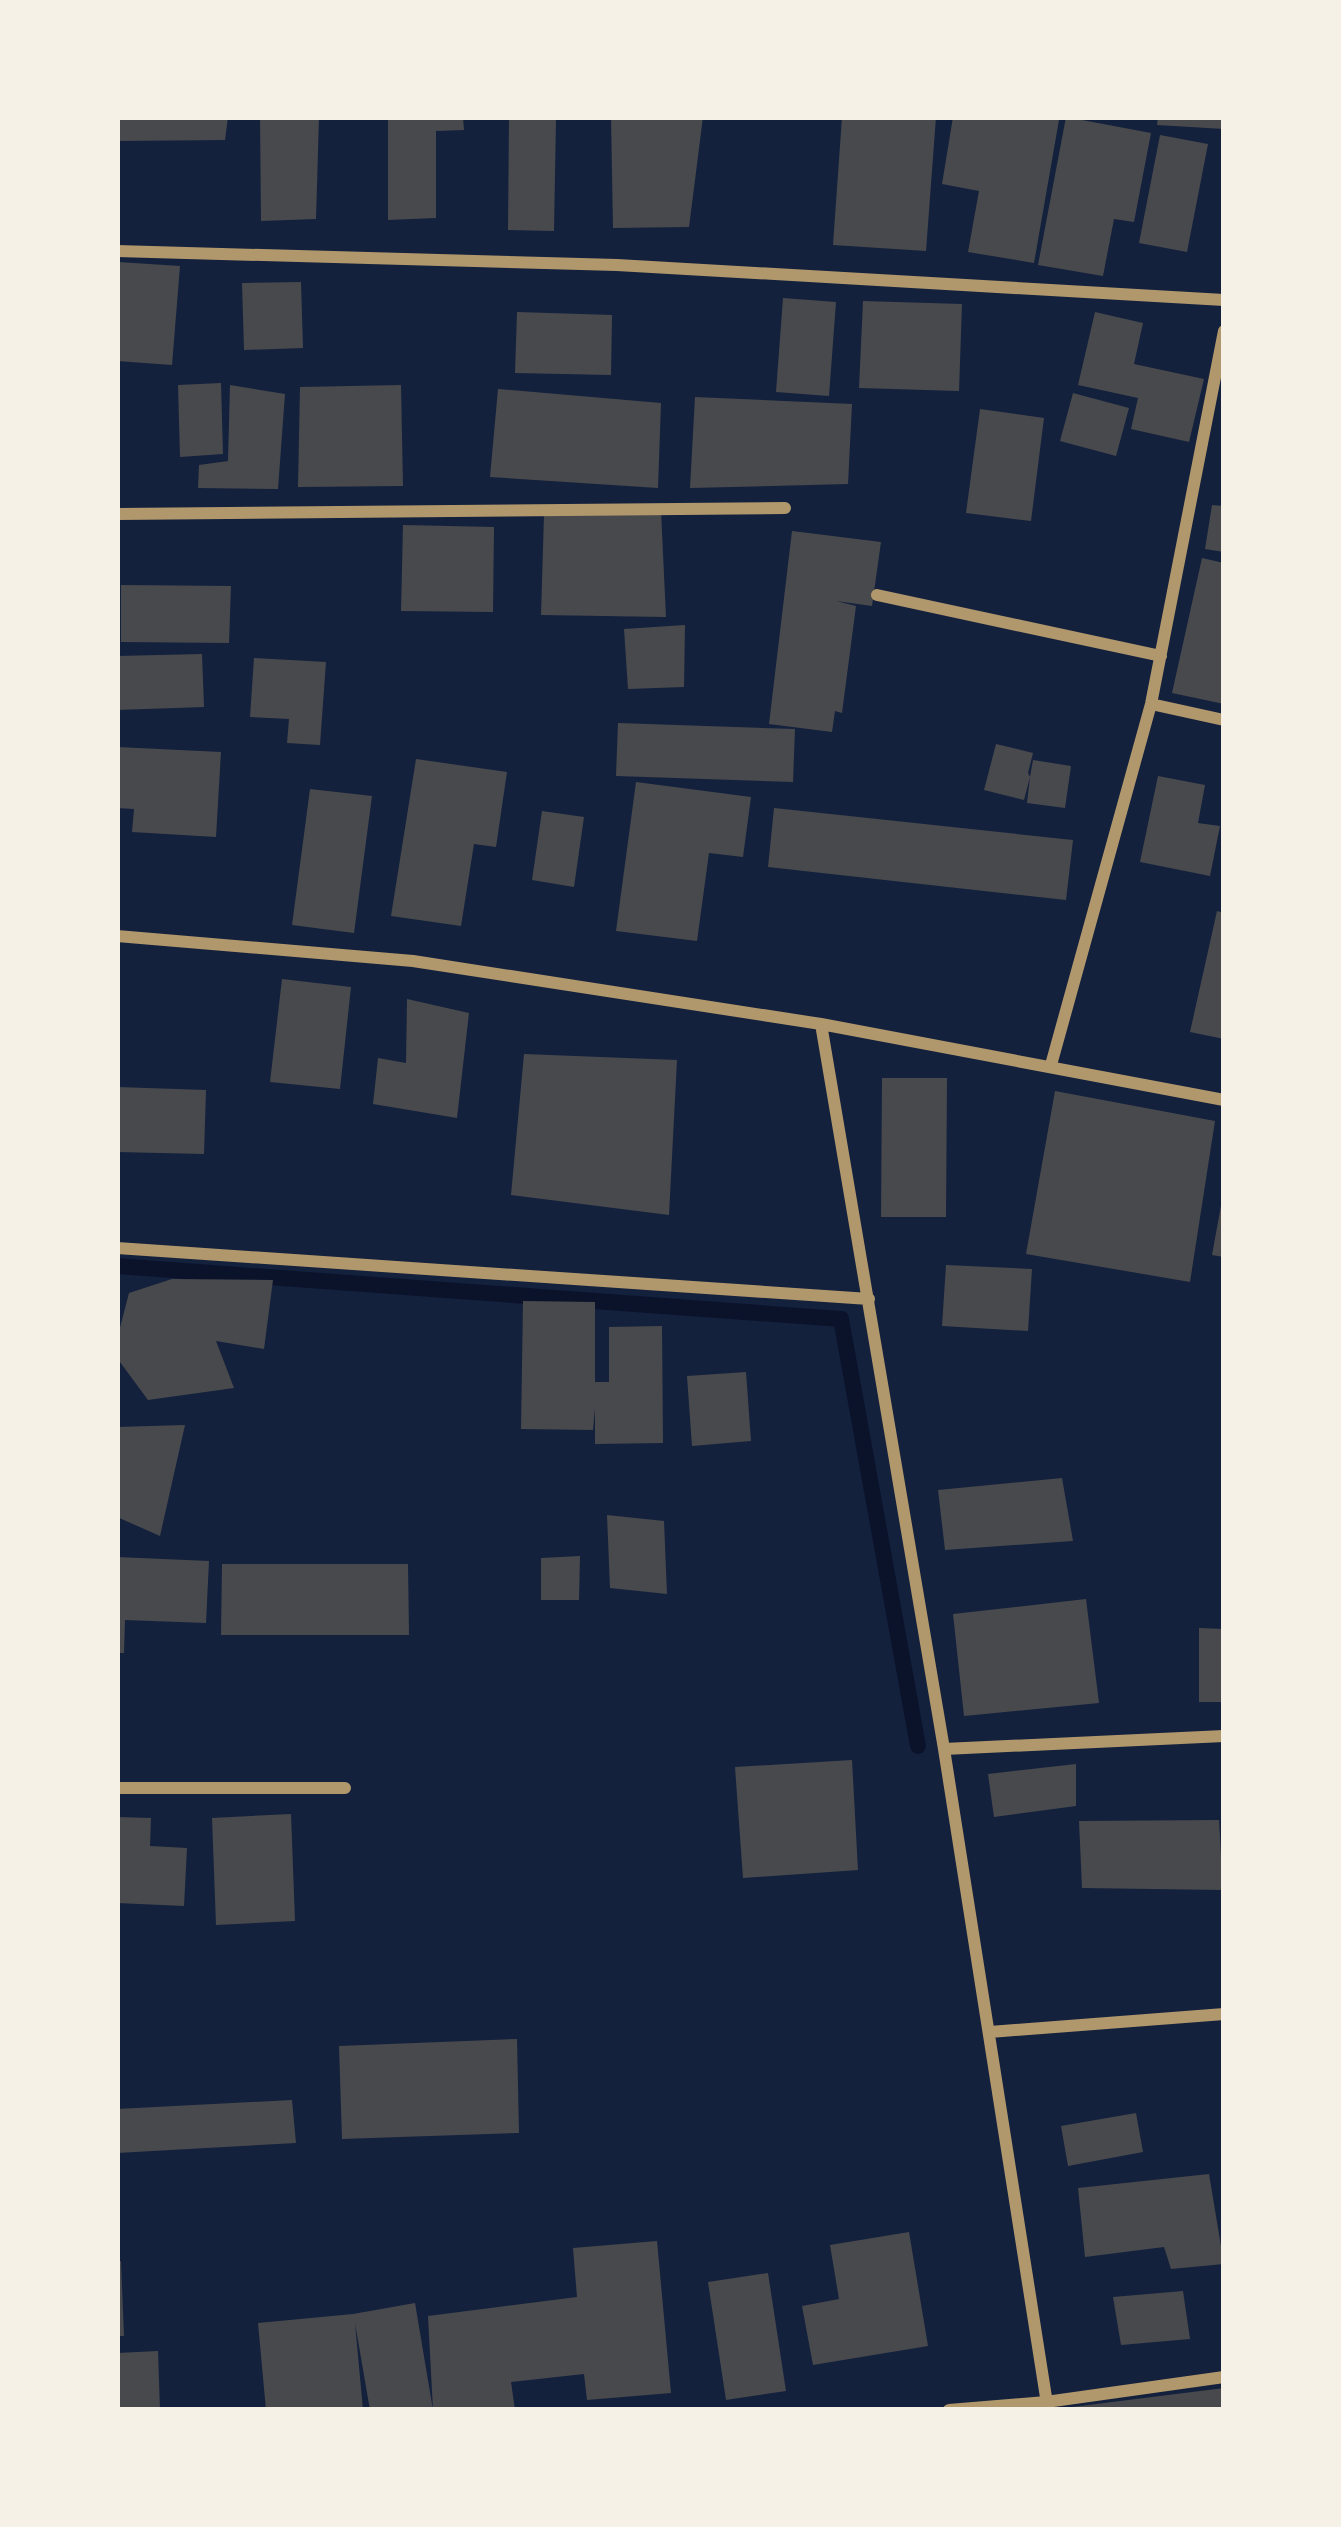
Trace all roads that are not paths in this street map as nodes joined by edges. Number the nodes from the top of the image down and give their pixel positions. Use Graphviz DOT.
graph roads {
  1 [pos="117,251"];
  2 [pos="1224,300"];
  3 [pos="1224,331"];
  4 [pos="785,508"];
  5 [pos="117,514"];
  6 [pos="877,595"];
  7 [pos="1161,656"];
  8 [pos="1151,704"];
  9 [pos="1224,720"];
  10 [pos="117,936"];
  11 [pos="821,1024"];
  12 [pos="1051,1065"];
  13 [pos="1224,1100"];
  14 [pos="117,1248"];
  15 [pos="869,1299"];
  16 [pos="1224,1736"];
  17 [pos="944,1749"];
  18 [pos="117,1788"];
  19 [pos="345,1788"];
  20 [pos="1224,2014"];
  21 [pos="990,2032"];
  22 [pos="1224,2377"];
  23 [pos="1047,2406"];
  24 [pos="949,2410"];
  1 -- 2 [label="street"];
  3 -- 7 [label="street"];
  4 -- 5 [label="street"];
  6 -- 7 [label="street"];
  7 -- 8 [label="street"];
  8 -- 9 [label="street"];
  8 -- 12 [label="street"];
  10 -- 11 [label="street"];
  11 -- 12 [label="street"];
  11 -- 15 [label="street"];
  12 -- 13 [label="street"];
  14 -- 15 [label="street"];
  15 -- 17 [label="street"];
  16 -- 17 [label="street"];
  17 -- 21 [label="street"];
  18 -- 19 [label="street"];
  20 -- 21 [label="street"];
  21 -- 23 [label="street"];
  22 -- 23 [label="street"];
  23 -- 24 [label="street"];
}
